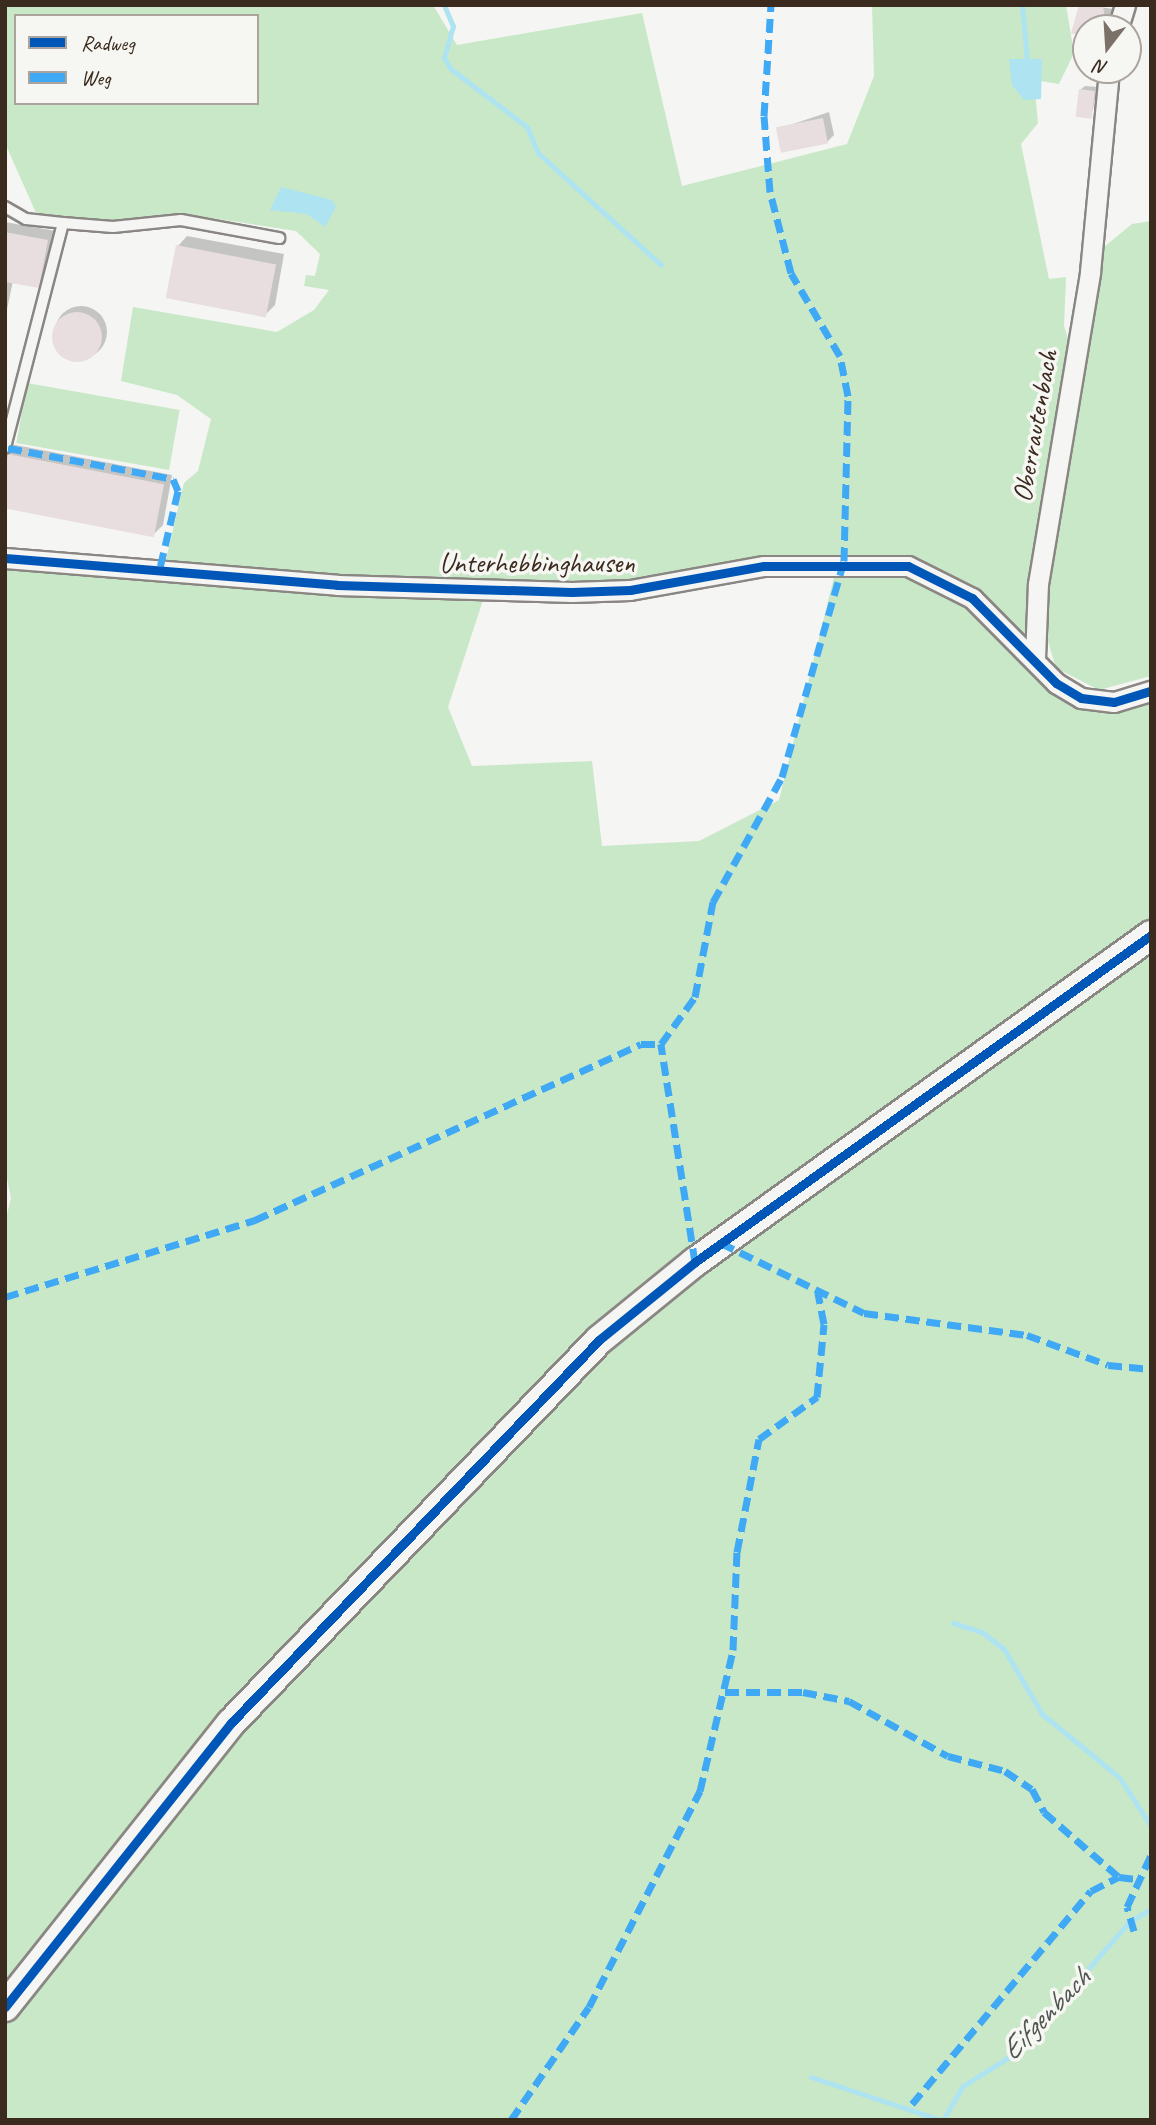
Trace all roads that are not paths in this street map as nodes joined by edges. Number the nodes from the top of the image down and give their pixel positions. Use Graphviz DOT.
graph roads {
  1 [pos="1108,84"];
  2 [pos="5,207"];
  3 [pos="63,223"];
  4 [pos="279,238"];
  5 [pos="5,448"];
  6 [pos="5,558"];
  7 [pos="1035,659"];
  8 [pos="1151,691"];
  9 [pos="1151,935"];
  10 [pos="5,2007"];
  1 -- 7 [label="street, Oberrautenbach"];
  2 -- 3 [label="lane"];
  3 -- 4 [label="lane"];
  3 -- 5 [label="lane"];
  6 -- 7 [label="street, Unterhebbinghausen"];
  7 -- 8 [label="street"];
  9 -- 10 [label="main road"];
}
